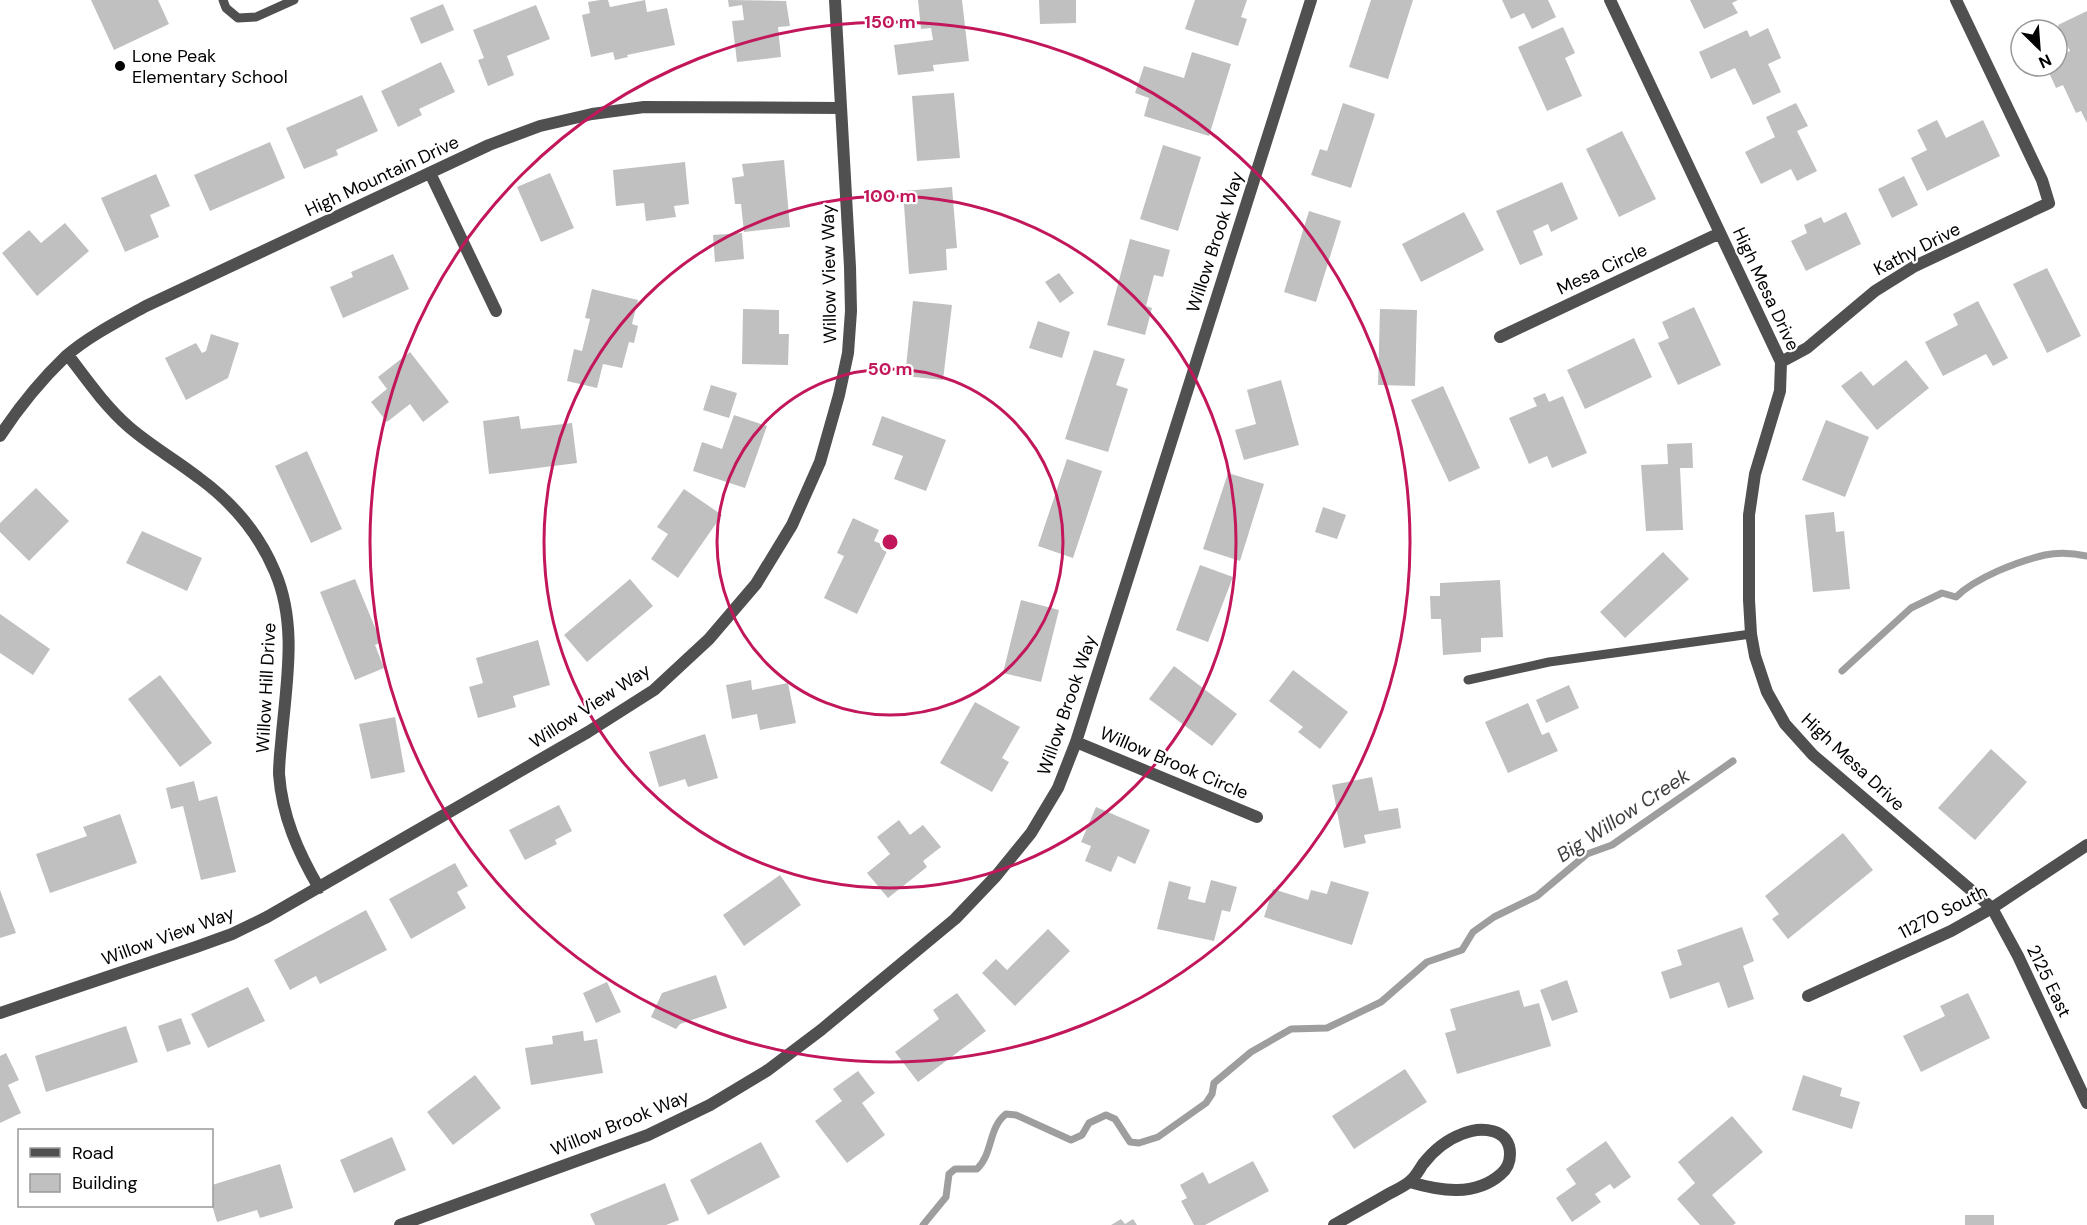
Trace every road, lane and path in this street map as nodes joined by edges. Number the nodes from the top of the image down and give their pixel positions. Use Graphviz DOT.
graph roads {
  1 [pos="223,0"];
  2 [pos="294,0"];
  3 [pos="835,0"];
  4 [pos="1311,0"];
  5 [pos="1610,0"];
  6 [pos="1956,0"];
  7 [pos="841,108"];
  8 [pos="430,173"];
  9 [pos="1720,233"];
  10 [pos="496,311"];
  11 [pos="1500,337"];
  12 [pos="68,355"];
  13 [pos="1781,362"];
  14 [pos="0,436"];
  15 [pos="1751,634"];
  16 [pos="1468,680"];
  17 [pos="1076,742"];
  18 [pos="1257,817"];
  19 [pos="2087,844"];
  20 [pos="320,888"];
  21 [pos="1992,908"];
  22 [pos="1808,996"];
  23 [pos="0,1013"];
  24 [pos="2087,1103"];
  25 [pos="1410,1182"];
  26 [pos="400,1225"];
  27 [pos="1334,1225"];
  1 -- 2 [label="lane"];
  3 -- 7 [label="street, Willow View Way"];
  4 -- 17 [label="street, Willow Brook Way"];
  5 -- 9 [label="street, High Mesa Drive"];
  6 -- 13 [label="street, Kathy Drive"];
  7 -- 8 [label="street, High Mountain Drive"];
  7 -- 20 [label="street, Willow View Way"];
  8 -- 10 [label="street"];
  8 -- 12 [label="street, High Mountain Drive"];
  9 -- 11 [label="street, Mesa Circle"];
  9 -- 13 [label="street, High Mesa Drive"];
  12 -- 14 [label="street, High Mountain Drive"];
  12 -- 20 [label="street, Willow Hill Drive"];
  13 -- 15 [label="street, High Mesa Drive"];
  15 -- 16 [label="lane"];
  15 -- 21 [label="street, High Mesa Drive"];
  17 -- 18 [label="street, Willow Brook Circle"];
  17 -- 26 [label="street, Willow Brook Way"];
  19 -- 21 [label="street, 11270 South"];
  20 -- 23 [label="street, Willow View Way"];
  21 -- 22 [label="street, 11270 South"];
  21 -- 24 [label="street, 2125 East"];
  25 -- 25 [label="street"];
  25 -- 27 [label="street"];
}
